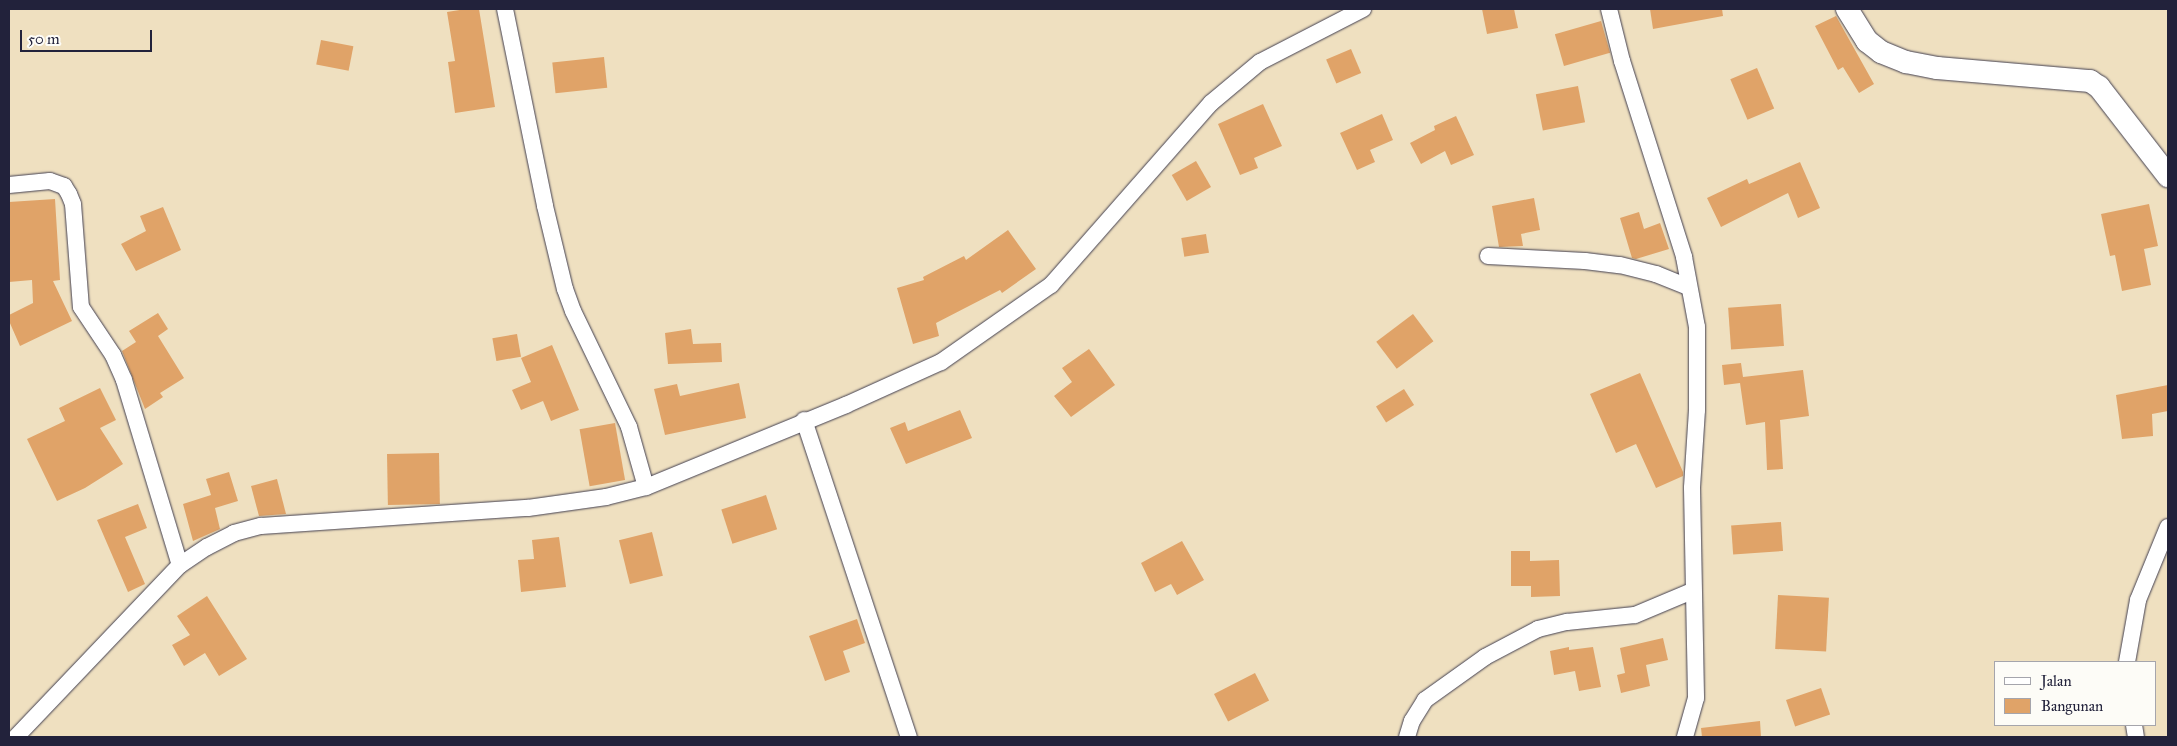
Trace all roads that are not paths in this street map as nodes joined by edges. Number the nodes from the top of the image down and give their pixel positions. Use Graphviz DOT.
graph roads {
  1 [pos="505,9"];
  2 [pos="1363,9"];
  3 [pos="1609,9"];
  4 [pos="1847,9"];
  5 [pos="2168,176"];
  6 [pos="9,185"];
  7 [pos="1488,256"];
  8 [pos="1689,287"];
  9 [pos="804,420"];
  10 [pos="646,487"];
  11 [pos="2168,527"];
  12 [pos="180,564"];
  13 [pos="1692,591"];
  14 [pos="2127,661"];
  15 [pos="16,737"];
  16 [pos="909,737"];
  17 [pos="1407,737"];
  18 [pos="1685,737"];
  1 -- 10 [label="street"];
  2 -- 9 [label="street"];
  3 -- 8 [label="street"];
  4 -- 5 [label="street"];
  6 -- 12 [label="street"];
  7 -- 8 [label="street"];
  8 -- 13 [label="street"];
  9 -- 10 [label="street"];
  9 -- 16 [label="street"];
  10 -- 12 [label="street"];
  11 -- 14 [label="street"];
  12 -- 15 [label="street"];
  13 -- 17 [label="street"];
  13 -- 18 [label="street"];
}
